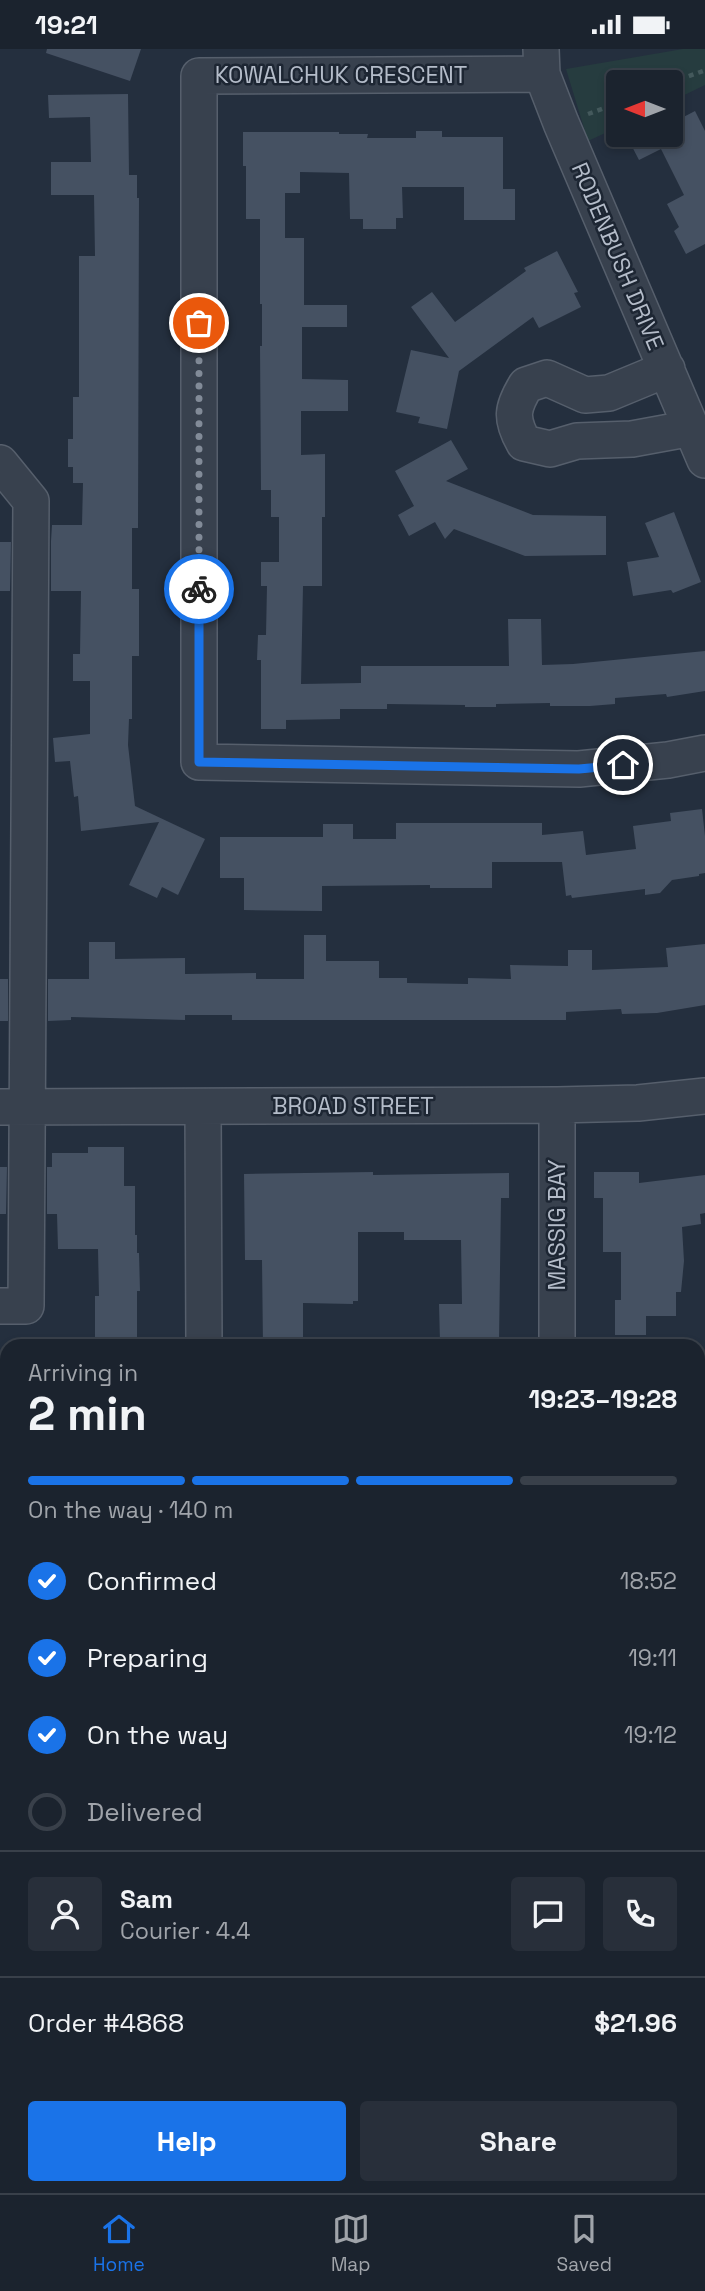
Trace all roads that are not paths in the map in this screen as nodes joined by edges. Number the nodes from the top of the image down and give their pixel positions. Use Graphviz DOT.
graph roads {
  1 [pos="541,62"];
  2 [pos="667,369"];
  3 [pos="699,444"];
  4 [pos="0,463"];
  5 [pos="705,753"];
  6 [pos="14,900"];
  7 [pos="705,1096"];
  8 [pos="557,1105"];
  9 [pos="14,1106"];
  10 [pos="203,1107"];
  11 [pos="0,1306"];
  12 [pos="204,1339"];
  13 [pos="556,1339"];
  1 -- 2 [label="street, RODENBUSH DRIVE"];
  1 -- 5 [label="street, KOWALCHUK CRESCENT"];
  2 -- 3 [label="street, RODENBUSH DRIVE"];
  2 -- 3 [label="street"];
  4 -- 6 [label="street"];
  6 -- 9 [label="street"];
  7 -- 8 [label="street, BROAD STREET"];
  8 -- 10 [label="street, BROAD STREET"];
  8 -- 13 [label="street, MASSIG BAY"];
  9 -- 10 [label="street, BROAD STREET"];
  9 -- 11 [label="street"];
  10 -- 12 [label="street"];
}
